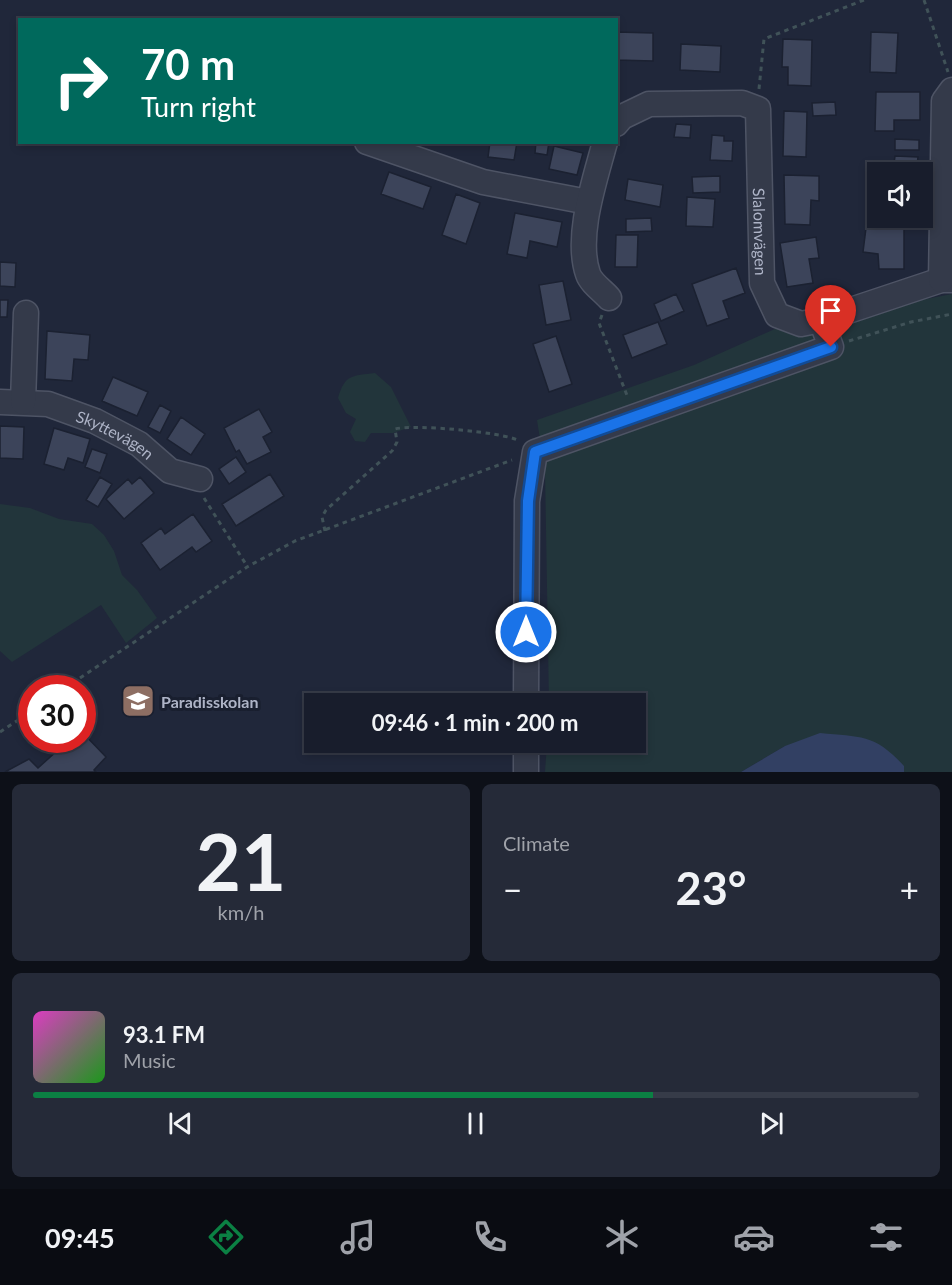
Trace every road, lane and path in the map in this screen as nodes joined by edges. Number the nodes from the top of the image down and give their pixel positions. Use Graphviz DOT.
graph roads {
  1 [pos="864,0"];
  2 [pos="924,0"];
  3 [pos="950,82"];
  4 [pos="758,109"];
  5 [pos="618,122"];
  6 [pos="373,144"];
  7 [pos="604,144"];
  8 [pos="588,202"];
  9 [pos="946,280"];
  10 [pos="609,298"];
  11 [pos="26,313"];
  12 [pos="952,314"];
  13 [pos="821,320"];
  14 [pos="831,347"];
  15 [pos="12,402"];
  16 [pos="635,417"];
  17 [pos="535,452"];
  18 [pos="200,479"];
  19 [pos="325,531"];
  20 [pos="247,567"];
  21 [pos="85,675"];
  22 [pos="526,693"];
  23 [pos="18,720"];
  24 [pos="0,732"];
  25 [pos="526,753"];
  26 [pos="525,772"];
  1 -- 4 [label="path"];
  2 -- 3 [label="path"];
  3 -- 9 [label="street"];
  4 -- 5 [label="street"];
  4 -- 13 [label="street, Slalomvägen"];
  6 -- 8 [label="street"];
  7 -- 8 [label="street"];
  8 -- 10 [label="street"];
  9 -- 13 [label="street, Slalomvägen"];
  10 -- 16 [label="path"];
  11 -- 15 [label="street, Skyttevägen"];
  12 -- 14 [label="path"];
  13 -- 14 [label="street"];
  14 -- 16 [label="street"];
  15 -- 18 [label="street, Skyttevägen"];
  16 -- 17 [label="street"];
  17 -- 19 [label="path"];
  17 -- 19 [label="path"];
  17 -- 22 [label="street"];
  18 -- 20 [label="path"];
  19 -- 20 [label="path"];
  20 -- 21 [label="path"];
  23 -- 24 [label="path"];
  25 -- 26 [label="street"];
}
